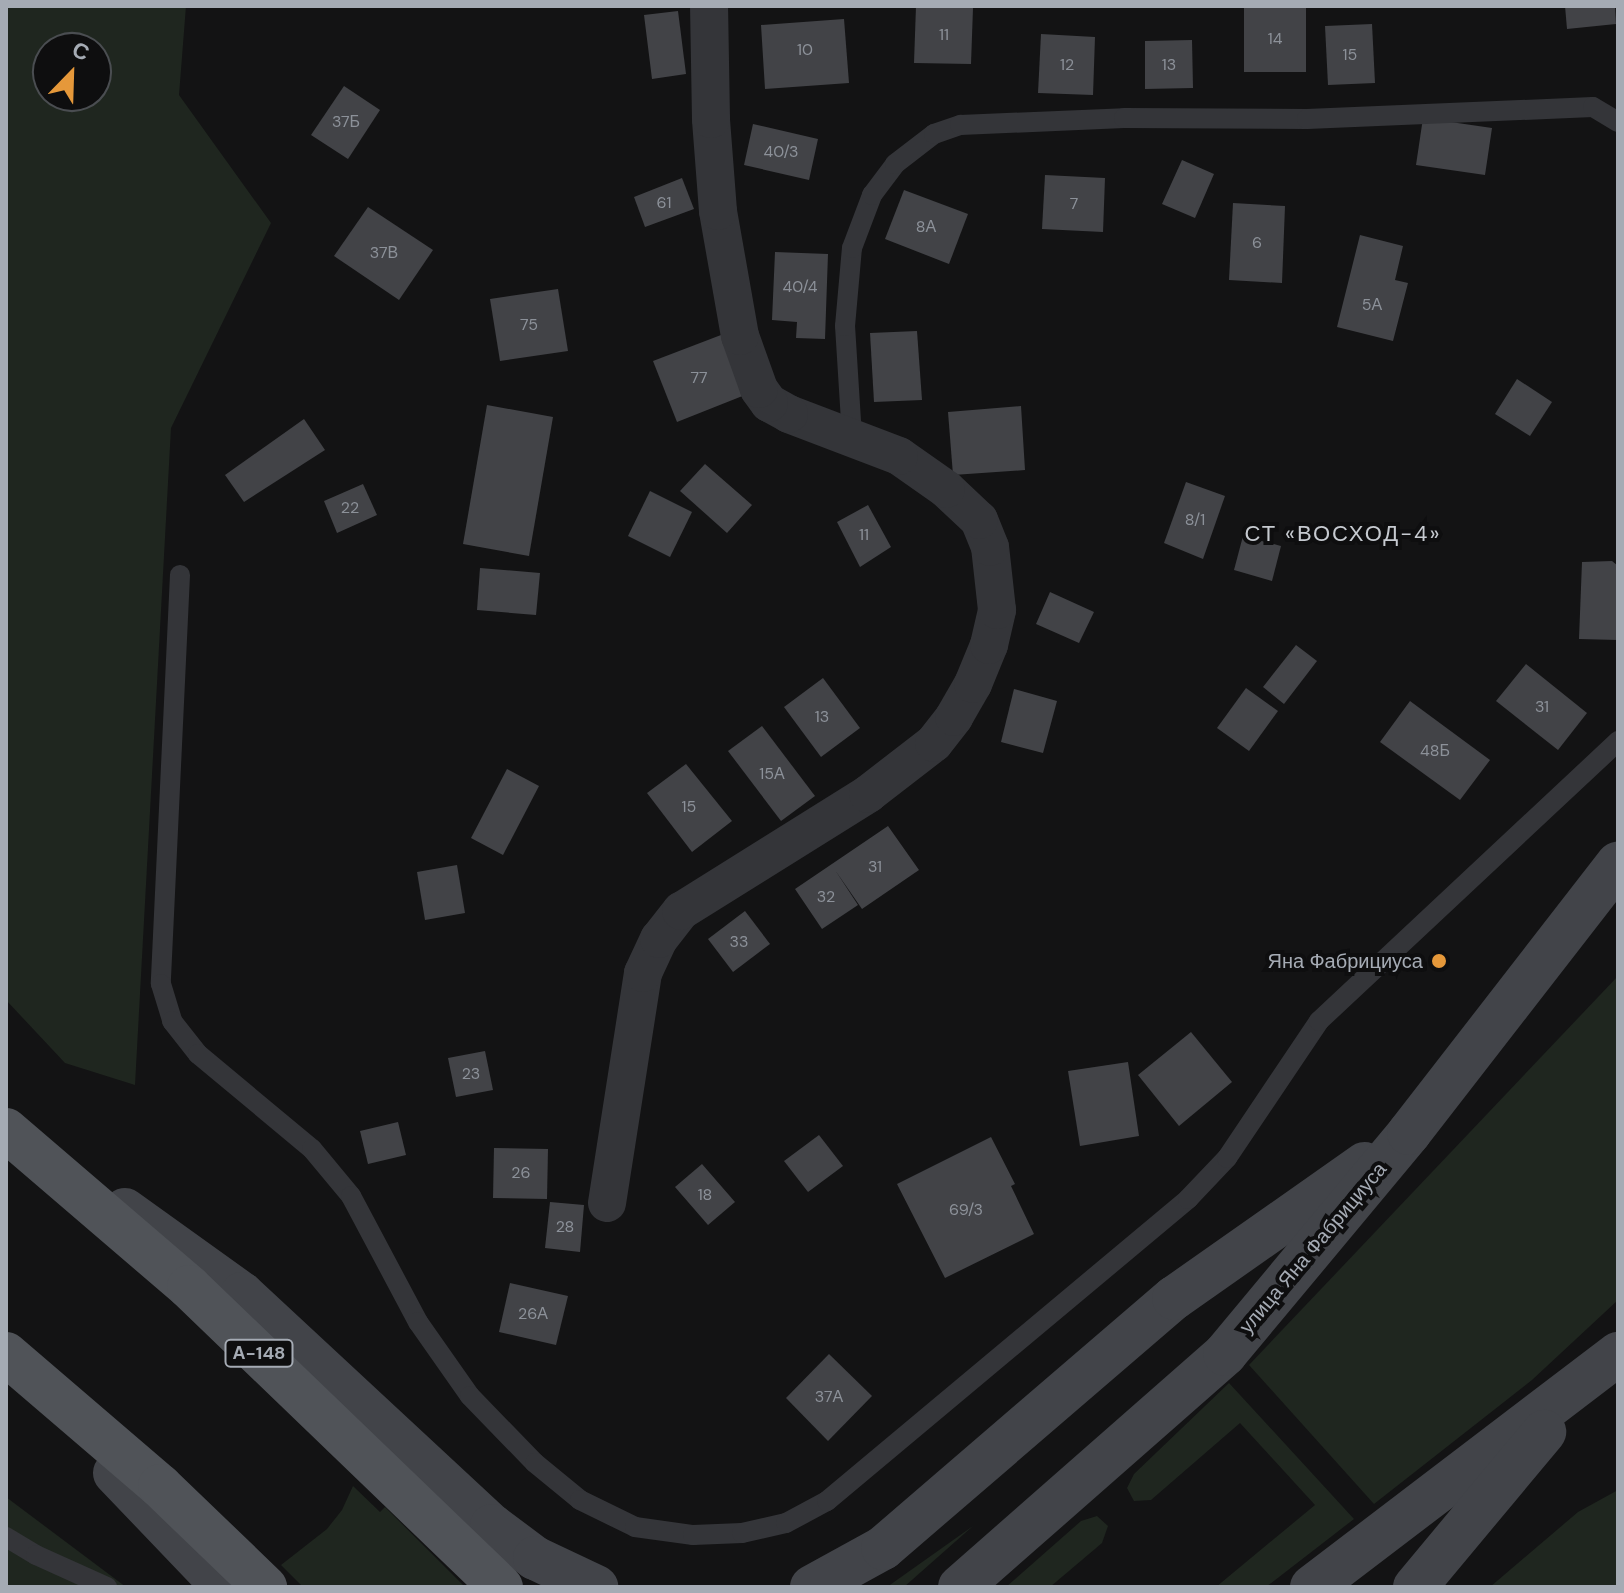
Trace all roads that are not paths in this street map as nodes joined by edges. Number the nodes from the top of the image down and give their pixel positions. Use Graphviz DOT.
graph roads {
  1 [pos="709,6"];
  2 [pos="1618,122"];
  3 [pos="852,437"];
  4 [pos="180,575"];
  5 [pos="1618,741"];
  6 [pos="1618,864"];
  7 [pos="1606,892"];
  8 [pos="6,1128"];
  9 [pos="1409,1133"];
  10 [pos="607,1203"];
  11 [pos="6,1354"];
  12 [pos="1604,1365"];
  13 [pos="6,1369"];
  14 [pos="6,1537"];
  15 [pos="107,1587"];
  16 [pos="224,1587"];
  17 [pos="265,1587"];
  18 [pos="501,1587"];
  19 [pos="596,1587"];
  20 [pos="812,1587"];
  21 [pos="960,1587"];
  22 [pos="1312,1587"];
  23 [pos="1415,1587"];
  1 -- 3 [label="street"];
  2 -- 3 [label="lane"];
  3 -- 10 [label="street"];
  4 -- 5 [label="lane"];
  6 -- 7 [label="main road, улица Яна Фабрициуса"];
  7 -- 9 [label="main road, улица Яна Фабрициуса"];
  8 -- 18 [label="main road, А-148"];
  8 -- 19 [label="main road, А-148"];
  9 -- 20 [label="main road"];
  9 -- 21 [label="main road, улица Яна Фабрициуса"];
  11 -- 17 [label="main road"];
  12 -- 22 [label="main road"];
  12 -- 23 [label="main road"];
  13 -- 16 [label="main road"];
  14 -- 15 [label="lane"];
}
